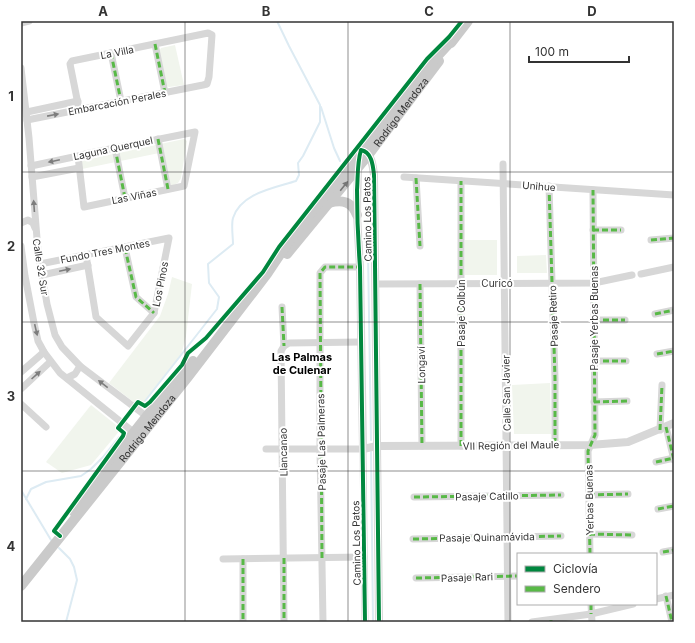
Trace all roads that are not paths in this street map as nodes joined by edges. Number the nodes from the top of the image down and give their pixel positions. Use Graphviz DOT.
graph roads {
  1 [pos="29,21"];
  2 [pos="468,21"];
  3 [pos="21,23"];
  4 [pos="154,44"];
  5 [pos="111,53"];
  6 [pos="21,68"];
  7 [pos="22,83"];
  8 [pos="207,84"];
  9 [pos="165,93"];
  10 [pos="78,101"];
  11 [pos="121,101"];
  12 [pos="79,109"];
  13 [pos="27,112"];
  14 [pos="28,120"];
  15 [pos="158,139"];
  16 [pos="115,148"];
  17 [pos="365,152"];
  18 [pos="78,156"];
  19 [pos="503,164"];
  20 [pos="31,166"];
  21 [pos="79,168"];
  22 [pos="358,168"];
  23 [pos="32,177"];
  24 [pos="404,177"];
  25 [pos="416,178"];
  26 [pos="461,181"];
  27 [pos="504,184"];
  28 [pos="184,186"];
  29 [pos="549,186"];
  30 [pos="168,189"];
  31 [pos="593,190"];
  32 [pos="674,195"];
  33 [pos="125,198"];
  34 [pos="330,203"];
  35 [pos="357,215"];
  36 [pos="21,223"];
  37 [pos="35,228"];
  38 [pos="593,230"];
  39 [pos="621,230"];
  40 [pos="169,238"];
  41 [pos="674,238"];
  42 [pos="651,240"];
  43 [pos="21,246"];
  44 [pos="420,246"];
  45 [pos="125,248"];
  46 [pos="86,255"];
  47 [pos="40,264"];
  48 [pos="88,265"];
  49 [pos="360,267"];
  50 [pos="674,267"];
  51 [pos="267,274"];
  52 [pos="641,274"];
  53 [pos="42,275"];
  54 [pos="632,275"];
  55 [pos="461,283"];
  56 [pos="505,283"];
  57 [pos="552,283"];
  58 [pos="594,283"];
  59 [pos="376,284"];
  60 [pos="420,284"];
  61 [pos="282,307"];
  62 [pos="674,310"];
  63 [pos="154,313"];
  64 [pos="655,314"];
  65 [pos="594,320"];
  66 [pos="625,320"];
  67 [pos="320,342"];
  68 [pos="361,342"];
  69 [pos="284,346"];
  70 [pos="674,351"];
  71 [pos="44,352"];
  72 [pos="657,354"];
  73 [pos="594,361"];
  74 [pos="626,361"];
  75 [pos="50,362"];
  76 [pos="80,366"];
  77 [pos="21,372"];
  78 [pos="67,378"];
  79 [pos="662,385"];
  80 [pos="21,389"];
  81 [pos="627,401"];
  82 [pos="594,402"];
  83 [pos="21,404"];
  84 [pos="149,419"];
  85 [pos="674,423"];
  86 [pos="46,427"];
  87 [pos="663,428"];
  88 [pos="137,435"];
  89 [pos="555,445"];
  90 [pos="590,445"];
  91 [pos="377,446"];
  92 [pos="422,446"];
  93 [pos="461,446"];
  94 [pos="506,446"];
  95 [pos="266,449"];
  96 [pos="320,449"];
  97 [pos="362,449"];
  98 [pos="283,450"];
  99 [pos="674,459"];
  100 [pos="656,462"];
  101 [pos="589,494"];
  102 [pos="628,494"];
  103 [pos="561,495"];
  104 [pos="507,496"];
  105 [pos="414,497"];
  106 [pos="674,506"];
  107 [pos="658,509"];
  108 [pos="589,534"];
  109 [pos="632,535"];
  110 [pos="561,536"];
  111 [pos="507,537"];
  112 [pos="413,539"];
  113 [pos="674,550"];
  114 [pos="663,552"];
  115 [pos="590,553"];
  116 [pos="364,557"];
  117 [pos="284,558"];
  118 [pos="322,558"];
  119 [pos="223,559"];
  120 [pos="243,559"];
  121 [pos="508,576"];
  122 [pos="517,576"];
  123 [pos="416,578"];
  124 [pos="21,586"];
  125 [pos="674,595"];
  126 [pos="666,596"];
  127 [pos="657,599"];
  128 [pos="591,605"];
  129 [pos="630,605"];
  130 [pos="591,618"];
  131 [pos="551,621"];
  132 [pos="243,622"];
  133 [pos="284,622"];
  134 [pos="323,622"];
  135 [pos="365,622"];
  136 [pos="379,622"];
  137 [pos="508,622"];
  138 [pos="532,622"];
  139 [pos="672,622"];
  1 -- 3 [label="street"];
  2 -- 17 [label="main road, Rodrigo Mendoza"];
  4 -- 5 [label="street, La Villa"];
  4 -- 8 [label="street, La Villa"];
  4 -- 9 [label="street"];
  5 -- 10 [label="street, La Villa"];
  5 -- 11 [label="street"];
  6 -- 7 [label="street, Calle 32 Sur"];
  7 -- 13 [label="street, Calle 32 Sur"];
  8 -- 9 [label="street, Embarcación Perales"];
  9 -- 11 [label="street, Embarcación Perales"];
  10 -- 12 [label="street, La Villa"];
  10 -- 13 [label="street, Embarcación Perales"];
  11 -- 12 [label="street, Embarcación Perales"];
  14 -- 12 [label="street, Embarcación Perales, one-way"];
  13 -- 14 [label="street, Calle 32 Sur"];
  14 -- 20 [label="street, Calle 32 Sur"];
  15 -- 16 [label="street, Laguna Querquel"];
  15 -- 28 [label="street, Laguna Querquel"];
  15 -- 30 [label="street"];
  16 -- 18 [label="street, Laguna Querquel"];
  16 -- 33 [label="street"];
  17 -- 22 [label="main road, Rodrigo Mendoza"];
  17 -- 51 [label="main road, Rodrigo Mendoza"];
  17 -- 59 [label="street, Camino Los Patos"];
  18 -- 20 [label="street, Laguna Querquel, one-way"];
  18 -- 21 [label="street"];
  19 -- 27 [label="street, Calle San Javier"];
  20 -- 23 [label="street, Calle 32 Sur"];
  21 -- 23 [label="street, Laguna Querquel"];
  21 -- 33 [label="street, Las Viñas"];
  34 -- 22 [label="main road, Rodrigo Mendoza, one-way"];
  22 -- 35 [label="street, Camino Los Patos"];
  37 -- 23 [label="street, Calle 32 Sur, one-way"];
  24 -- 25 [label="street, Unihue"];
  25 -- 26 [label="street, Unihue"];
  25 -- 44 [label="street"];
  26 -- 27 [label="street, Unihue"];
  26 -- 55 [label="street, Pasaje Colbún"];
  27 -- 29 [label="street, Unihue"];
  27 -- 56 [label="street, Calle San Javier"];
  28 -- 30 [label="street, Las Viñas"];
  29 -- 31 [label="street, Unihue"];
  29 -- 57 [label="street, Pasaje Retiro"];
  30 -- 33 [label="street, Las Viñas"];
  31 -- 32 [label="street, Unihue"];
  31 -- 38 [label="street, Pasaje Yerbas Buenas"];
  34 -- 35 [label="main road"];
  34 -- 51 [label="main road, Rodrigo Mendoza"];
  35 -- 49 [label="street, Camino Los Patos"];
  36 -- 37 [label="street"];
  37 -- 47 [label="street, Calle 32 Sur"];
  38 -- 39 [label="street"];
  38 -- 58 [label="street, Pasaje Yerbas Buenas"];
  40 -- 45 [label="street, Fundo Tres Montes"];
  40 -- 63 [label="street, Los Pinos"];
  41 -- 42 [label="street"];
  43 -- 71 [label="street, Calle 32 Sur, one-way"];
  45 -- 46 [label="street, Fundo Tres Montes"];
  45 -- 63 [label="street"];
  46 -- 47 [label="street, Fundo Tres Montes"];
  46 -- 48 [label="street"];
  47 -- 53 [label="street, Calle 32 Sur"];
  53 -- 48 [label="street, Fundo Tres Montes, one-way"];
  48 -- 63 [label="street, Los Pinos"];
  49 -- 67 [label="street, Pasaje Las Palmeras"];
  49 -- 68 [label="street, Camino Los Patos"];
  50 -- 52 [label="street"];
  51 -- 84 [label="main road, Rodrigo Mendoza"];
  53 -- 76 [label="street, Calle 32 Sur"];
  54 -- 58 [label="street, Curicó"];
  55 -- 56 [label="street, Curicó"];
  55 -- 60 [label="street, Curicó"];
  55 -- 93 [label="street, Pasaje Colbún"];
  56 -- 57 [label="street, Curicó"];
  56 -- 94 [label="street, Calle San Javier"];
  57 -- 58 [label="street, Curicó"];
  57 -- 89 [label="street, Pasaje Retiro"];
  58 -- 65 [label="street, Pasaje Yerbas Buenas"];
  59 -- 60 [label="street, Curicó"];
  59 -- 91 [label="street, Camino Los Patos"];
  60 -- 92 [label="street, Longaví"];
  61 -- 69 [label="street, Llancanao"];
  62 -- 64 [label="street"];
  65 -- 66 [label="street"];
  65 -- 73 [label="street, Pasaje Yerbas Buenas"];
  67 -- 68 [label="street"];
  67 -- 69 [label="street"];
  67 -- 96 [label="street, Pasaje Las Palmeras"];
  68 -- 97 [label="street, Camino Los Patos"];
  69 -- 98 [label="street, Llancanao"];
  70 -- 72 [label="street"];
  71 -- 75 [label="street, Calle 32 Sur"];
  71 -- 77 [label="street"];
  73 -- 74 [label="street"];
  73 -- 82 [label="street, Pasaje Yerbas Buenas"];
  75 -- 78 [label="street, Calle 32 Sur"];
  80 -- 75 [label="street, one-way"];
  76 -- 78 [label="street"];
  84 -- 76 [label="street, Calle 32 Sur, one-way"];
  78 -- 88 [label="street, Calle 32 Sur"];
  79 -- 87 [label="street"];
  81 -- 82 [label="street"];
  82 -- 90 [label="street, Pasaje Yerbas Buenas"];
  83 -- 86 [label="street"];
  84 -- 88 [label="main road, Rodrigo Mendoza"];
  85 -- 87 [label="street, VII Región del Maule"];
  87 -- 90 [label="street, VII Región del Maule"];
  87 -- 99 [label="street"];
  88 -- 124 [label="main road, Rodrigo Mendoza"];
  89 -- 90 [label="street, VII Región del Maule"];
  89 -- 94 [label="street, VII Región del Maule"];
  90 -- 101 [label="street, Yerbas Buenas"];
  91 -- 92 [label="street, VII Región del Maule"];
  91 -- 97 [label="street, VII Región del Maule"];
  91 -- 136 [label="street, Camino Los Patos"];
  92 -- 93 [label="street, VII Región del Maule"];
  93 -- 94 [label="street, VII Región del Maule"];
  94 -- 104 [label="street, Calle San Javier"];
  95 -- 98 [label="street"];
  96 -- 97 [label="street"];
  96 -- 98 [label="street"];
  96 -- 118 [label="street, Pasaje Las Palmeras"];
  97 -- 116 [label="street, Camino Los Patos"];
  98 -- 117 [label="street, Llancanao"];
  99 -- 100 [label="street"];
  101 -- 102 [label="street"];
  101 -- 108 [label="street, Yerbas Buenas"];
  103 -- 104 [label="street, Pasaje Catillo"];
  104 -- 105 [label="street, Pasaje Catillo"];
  104 -- 111 [label="street, Calle San Javier"];
  106 -- 107 [label="street"];
  108 -- 109 [label="street"];
  108 -- 115 [label="street, Yerbas Buenas"];
  110 -- 111 [label="street, Pasaje Quinamávida"];
  111 -- 112 [label="street, Pasaje Quinamávida"];
  111 -- 121 [label="street, Calle San Javier"];
  113 -- 114 [label="street"];
  116 -- 118 [label="street"];
  116 -- 135 [label="street, Camino Los Patos"];
  117 -- 118 [label="street"];
  117 -- 120 [label="street"];
  117 -- 133 [label="street, Llancanao"];
  118 -- 134 [label="street, Pasaje Las Palmeras"];
  119 -- 120 [label="street"];
  120 -- 132 [label="street"];
  121 -- 122 [label="street, Pasaje Rari"];
  121 -- 123 [label="street, Pasaje Rari"];
  121 -- 137 [label="street, Calle San Javier"];
  125 -- 126 [label="street"];
  126 -- 127 [label="street"];
  126 -- 139 [label="street"];
  128 -- 130 [label="street"];
  129 -- 130 [label="street"];
  130 -- 131 [label="street"];
  131 -- 138 [label="street"];
}
